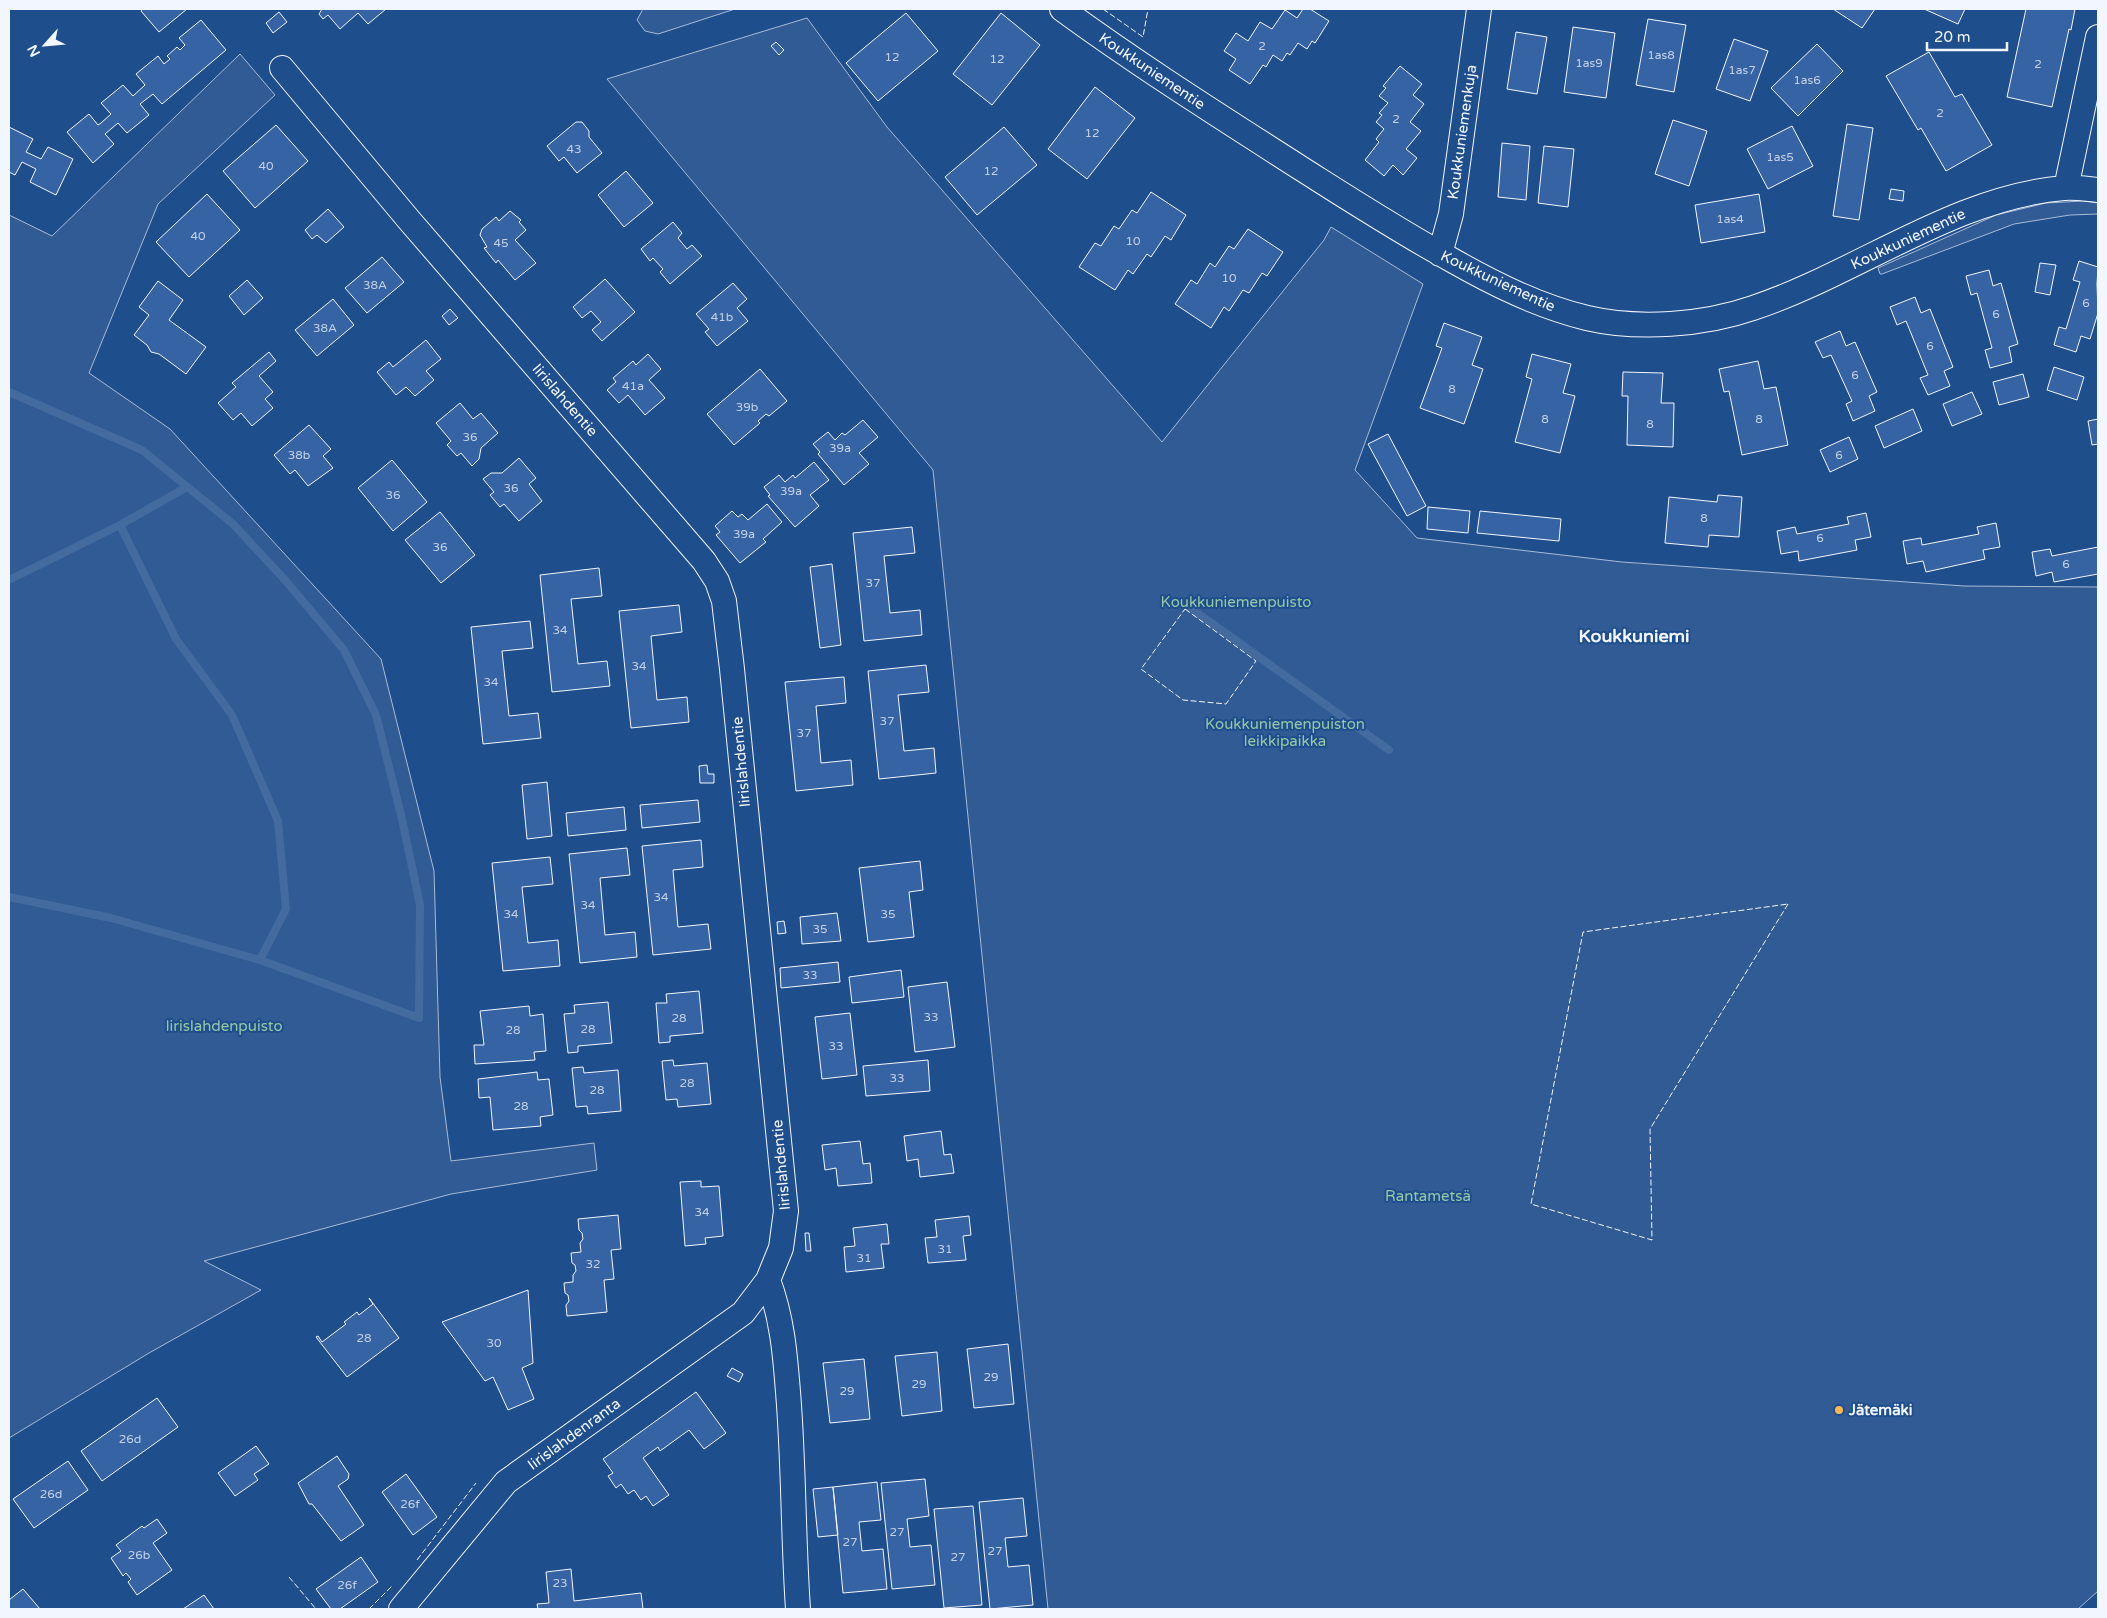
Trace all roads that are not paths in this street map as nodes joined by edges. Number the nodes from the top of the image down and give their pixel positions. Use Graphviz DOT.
graph roads {
  1 [pos="1062,9"];
  2 [pos="1479,9"];
  3 [pos="2098,37"];
  4 [pos="282,68"];
  5 [pos="2066,188"];
  6 [pos="2098,190"];
  7 [pos="1440,254"];
  8 [pos="768,1280"];
  9 [pos="401,1609"];
  10 [pos="798,1609"];
  1 -- 7 [label="street, Koukkuniementie"];
  2 -- 7 [label="street, Koukkuniemenkuja"];
  3 -- 5 [label="street"];
  4 -- 8 [label="street, Iirislahdentie"];
  5 -- 6 [label="street, Koukkuniementie"];
  5 -- 7 [label="street, Koukkuniementie"];
  8 -- 9 [label="street, Iirislahdenranta"];
  8 -- 10 [label="street"];
}
